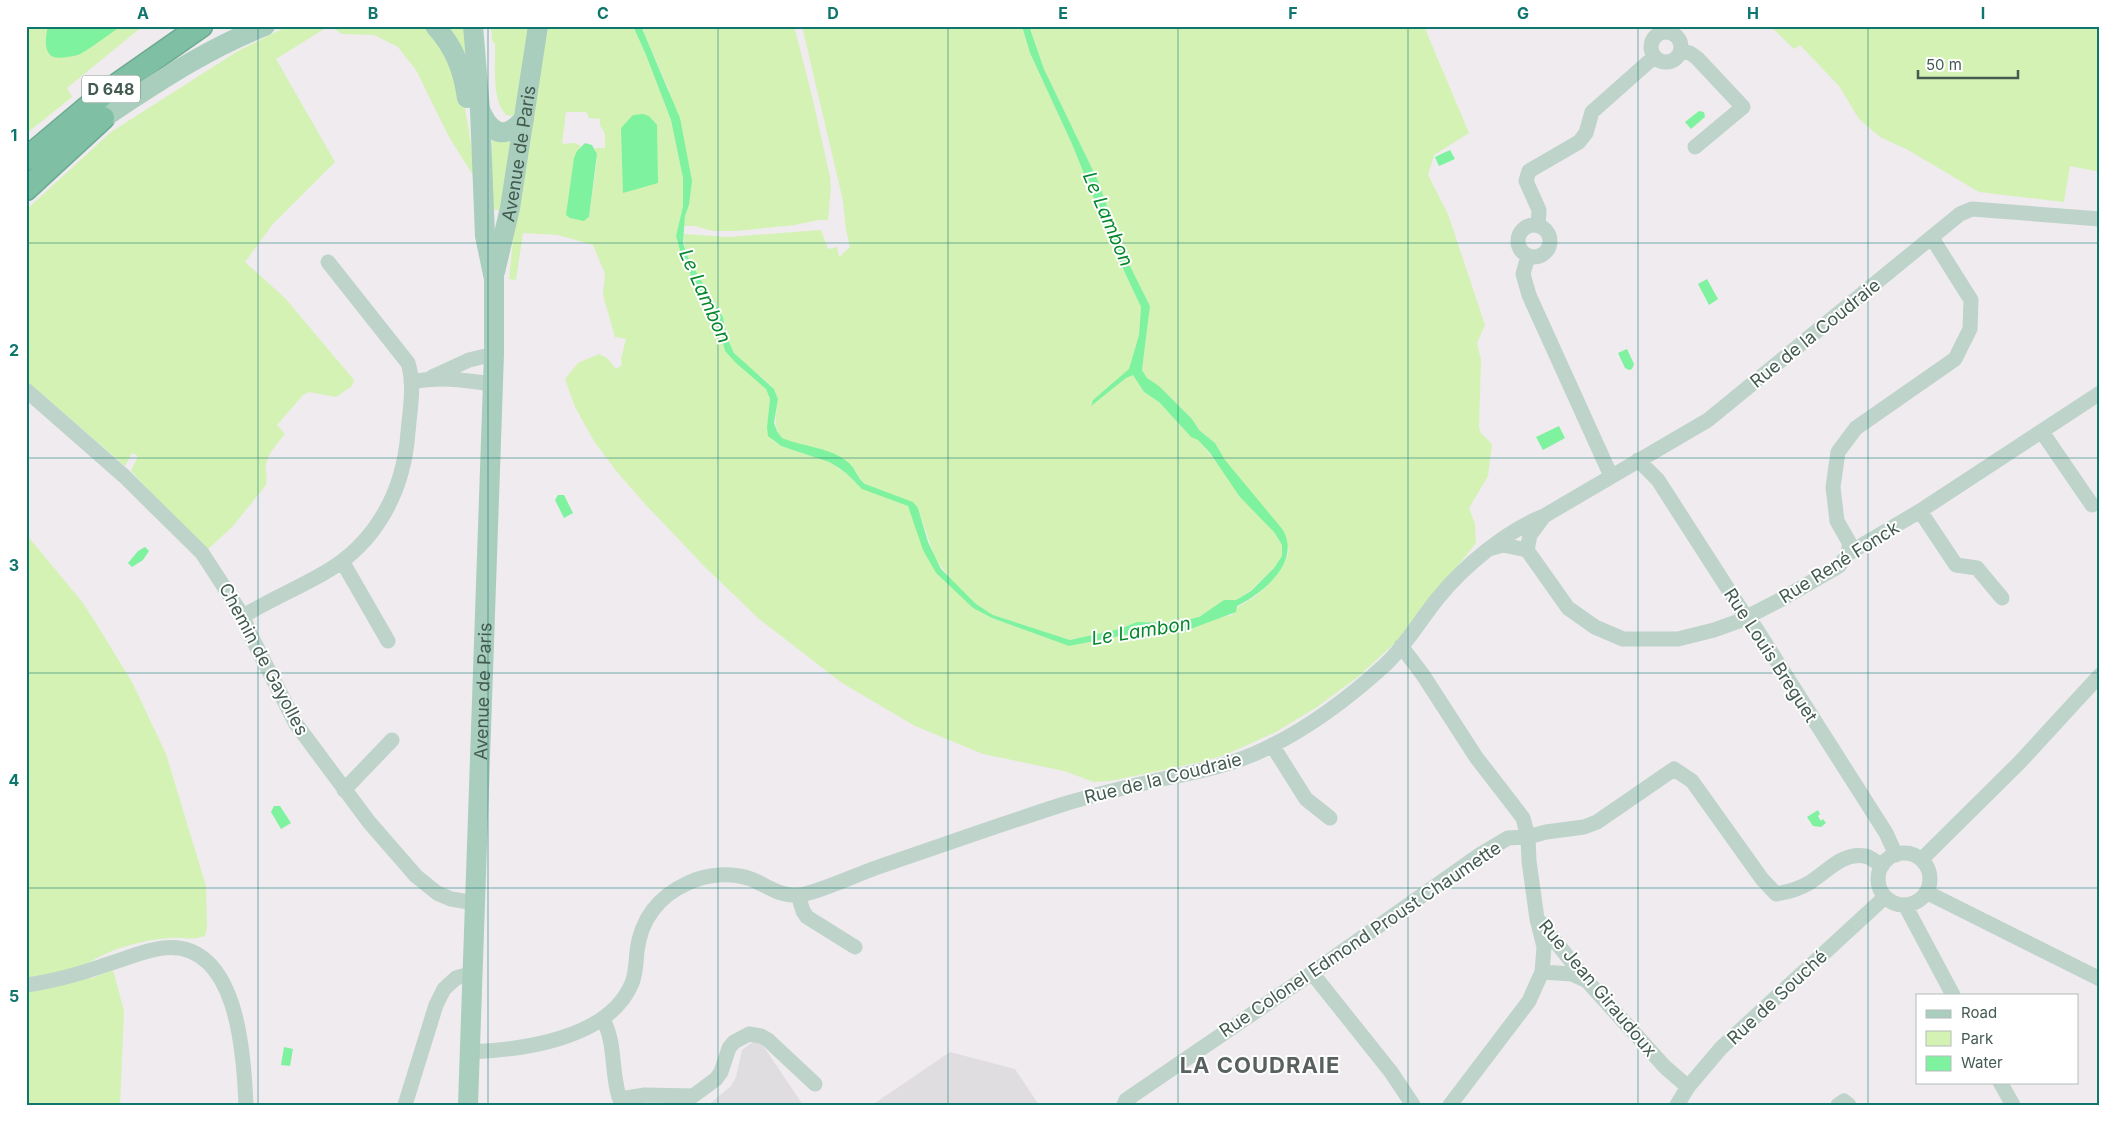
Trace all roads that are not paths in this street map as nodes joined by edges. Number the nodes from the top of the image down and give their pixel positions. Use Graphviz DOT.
graph roads {
  1 [pos="201,26"];
  2 [pos="243,26"];
  3 [pos="265,26"];
  4 [pos="436,26"];
  5 [pos="473,26"];
  6 [pos="538,26"];
  7 [pos="1650,31"];
  8 [pos="1681,50"];
  9 [pos="1654,57"];
  10 [pos="480,110"];
  11 [pos="103,118"];
  12 [pos="524,119"];
  13 [pos="1695,147"];
  14 [pos="480,149"];
  15 [pos="26,160"];
  16 [pos="26,189"];
  17 [pos="2100,218"];
  18 [pos="1538,226"];
  19 [pos="1932,238"];
  20 [pos="1528,256"];
  21 [pos="328,262"];
  22 [pos="494,279"];
  23 [pos="494,354"];
  24 [pos="431,378"];
  25 [pos="412,382"];
  26 [pos="493,384"];
  27 [pos="26,390"];
  28 [pos="2100,393"];
  29 [pos="2042,432"];
  30 [pos="1638,460"];
  31 [pos="1611,476"];
  32 [pos="2092,505"];
  33 [pos="1920,511"];
  34 [pos="1544,516"];
  35 [pos="1492,548"];
  36 [pos="1527,550"];
  37 [pos="1849,553"];
  38 [pos="342,561"];
  39 [pos="2002,598"];
  40 [pos="243,616"];
  41 [pos="1746,617"];
  42 [pos="388,641"];
  43 [pos="1401,646"];
  44 [pos="2100,675"];
  45 [pos="392,740"];
  46 [pos="1272,745"];
  47 [pos="344,790"];
  48 [pos="1330,818"];
  49 [pos="1528,837"];
  50 [pos="1896,855"];
  51 [pos="1922,859"];
  52 [pos="1882,866"];
  53 [pos="1926,892"];
  54 [pos="798,895"];
  55 [pos="1885,897"];
  56 [pos="475,903"];
  57 [pos="1905,905"];
  58 [pos="1537,918"];
  59 [pos="855,947"];
  60 [pos="1542,972"];
  61 [pos="473,973"];
  62 [pos="1312,973"];
  63 [pos="2100,979"];
  64 [pos="1587,981"];
  65 [pos="26,986"];
  66 [pos="1952,994"];
  67 [pos="603,1020"];
  68 [pos="469,1052"];
  69 [pos="815,1084"];
  70 [pos="2001,1084"];
  71 [pos="1688,1087"];
  72 [pos="621,1102"];
  73 [pos="246,1105"];
  74 [pos="405,1105"];
  75 [pos="468,1105"];
  76 [pos="1124,1105"];
  77 [pos="1413,1105"];
  78 [pos="1450,1105"];
  79 [pos="1678,1105"];
  80 [pos="1838,1105"];
  81 [pos="1849,1105"];
  82 [pos="2013,1105"];
  1 -- 15 [label="highway, D 648"];
  2 -- 11 [label="main road, D 648"];
  3 -- 11 [label="main road"];
  4 -- 14 [label="main road"];
  5 -- 10 [label="main road, Avenue de Paris"];
  6 -- 12 [label="main road, Avenue de Paris"];
  7 -- 8 [label="street"];
  7 -- 9 [label="street"];
  8 -- 9 [label="street"];
  8 -- 13 [label="street"];
  9 -- 18 [label="street"];
  10 -- 12 [label="main road"];
  10 -- 14 [label="main road, Avenue de Paris"];
  11 -- 16 [label="highway, D 648"];
  12 -- 22 [label="main road, Avenue de Paris"];
  14 -- 22 [label="main road, Avenue de Paris"];
  17 -- 19 [label="street, Rue de la Coudraie"];
  18 -- 20 [label="street"];
  18 -- 20 [label="street"];
  19 -- 30 [label="street, Rue de la Coudraie"];
  19 -- 37 [label="street"];
  20 -- 31 [label="street"];
  21 -- 25 [label="street"];
  22 -- 23 [label="main road, Avenue de Paris"];
  23 -- 24 [label="street"];
  23 -- 26 [label="main road, Avenue de Paris"];
  24 -- 25 [label="street"];
  24 -- 26 [label="street"];
  25 -- 38 [label="street"];
  26 -- 56 [label="main road, Avenue de Paris"];
  27 -- 40 [label="street, Chemin de Gayolles"];
  28 -- 29 [label="street, Rue René Fonck"];
  29 -- 32 [label="street"];
  29 -- 33 [label="street, Rue René Fonck"];
  30 -- 31 [label="street, Rue de la Coudraie"];
  30 -- 41 [label="street, Rue Louis Breguet"];
  31 -- 34 [label="street, Rue de la Coudraie"];
  33 -- 37 [label="street, Rue René Fonck"];
  33 -- 39 [label="street"];
  34 -- 35 [label="street, Rue de la Coudraie"];
  34 -- 36 [label="street, Rue de la Coudraie"];
  35 -- 36 [label="street"];
  35 -- 43 [label="street, Rue de la Coudraie"];
  36 -- 41 [label="street, Rue René Fonck"];
  37 -- 41 [label="street, Rue René Fonck"];
  38 -- 40 [label="street"];
  38 -- 42 [label="street"];
  40 -- 47 [label="street, Chemin de Gayolles"];
  41 -- 50 [label="street, Rue Louis Breguet"];
  43 -- 46 [label="street, Rue de la Coudraie"];
  43 -- 49 [label="street, Rue Jean Giraudoux"];
  44 -- 51 [label="street"];
  45 -- 47 [label="street"];
  46 -- 48 [label="street"];
  46 -- 54 [label="street, Rue de la Coudraie"];
  47 -- 56 [label="street, Chemin de Gayolles"];
  49 -- 52 [label="street, Rue Colonel Edmond Proust Chaumette"];
  49 -- 58 [label="street, Rue Jean Giraudoux"];
  49 -- 62 [label="street, Rue Colonel Edmond Proust Chaumette"];
  50 -- 51 [label="street"];
  50 -- 52 [label="street"];
  51 -- 53 [label="street"];
  52 -- 55 [label="street"];
  53 -- 57 [label="street"];
  53 -- 63 [label="street"];
  54 -- 59 [label="street"];
  54 -- 67 [label="street, Rue de la Coudraie"];
  55 -- 57 [label="street"];
  55 -- 71 [label="street, Rue de Souché"];
  56 -- 61 [label="main road, Avenue de Paris"];
  57 -- 66 [label="street"];
  58 -- 60 [label="street"];
  58 -- 64 [label="street, Rue Jean Giraudoux"];
  60 -- 64 [label="street"];
  60 -- 78 [label="street"];
  61 -- 68 [label="main road, Avenue de Paris"];
  61 -- 74 [label="street"];
  62 -- 76 [label="street, Rue Colonel Edmond Proust Chaumette"];
  62 -- 77 [label="street"];
  64 -- 71 [label="street, Rue Jean Giraudoux"];
  65 -- 73 [label="street"];
  67 -- 68 [label="street, Rue de la Coudraie"];
  67 -- 72 [label="street"];
  68 -- 75 [label="main road, Avenue de Paris"];
  69 -- 72 [label="street"];
  70 -- 82 [label="street"];
  71 -- 79 [label="street, Rue de Souché"];
  80 -- 81 [label="street"];
}
